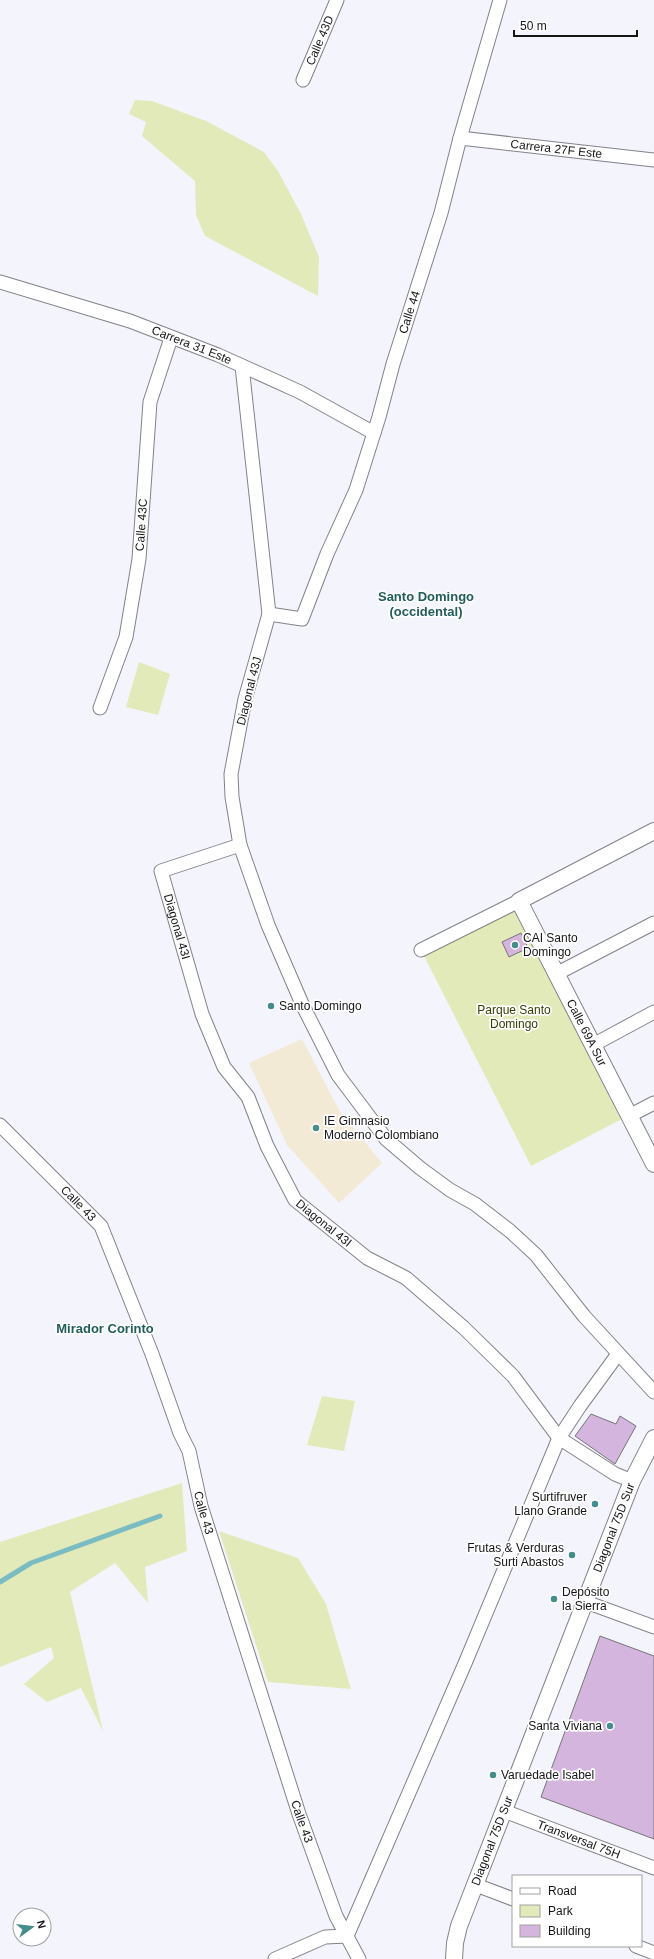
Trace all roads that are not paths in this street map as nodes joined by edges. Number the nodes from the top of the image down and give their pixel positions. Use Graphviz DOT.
graph roads {
  1 [pos="337,0"];
  2 [pos="500,0"];
  3 [pos="304,80"];
  4 [pos="460,138"];
  5 [pos="654,160"];
  6 [pos="0,282"];
  7 [pos="171,338"];
  8 [pos="242,366"];
  9 [pos="374,433"];
  10 [pos="270,614"];
  11 [pos="100,708"];
  12 [pos="654,831"];
  13 [pos="240,845"];
  14 [pos="519,901"];
  15 [pos="654,923"];
  16 [pos="421,950"];
  17 [pos="556,974"];
  18 [pos="654,1012"];
  19 [pos="592,1045"];
  20 [pos="654,1103"];
  21 [pos="629,1116"];
  22 [pos="0,1125"];
  23 [pos="654,1164"];
  24 [pos="618,1354"];
  25 [pos="654,1392"];
  26 [pos="559,1438"];
  27 [pos="654,1438"];
  28 [pos="632,1481"];
  29 [pos="586,1602"];
  30 [pos="654,1627"];
  31 [pos="504,1811"];
  32 [pos="654,1868"];
  33 [pos="476,1884"];
  34 [pos="512,1899"];
  35 [pos="347,1936"];
  36 [pos="639,1947"];
  37 [pos="654,1953"];
  38 [pos="453,1958"];
  39 [pos="276,1959"];
  40 [pos="359,1959"];
  1 -- 3 [label="street, Calle 43D"];
  2 -- 4 [label="street, Calle 44"];
  4 -- 5 [label="street, Carrera 27F Este"];
  4 -- 9 [label="street, Calle 44"];
  6 -- 7 [label="street, Carrera 31 Este"];
  7 -- 8 [label="street, Carrera 31 Este"];
  7 -- 11 [label="street, Calle 43C"];
  8 -- 9 [label="street, Carrera 31 Este"];
  8 -- 10 [label="street, Diagonal 43J"];
  9 -- 10 [label="street, Calle 44"];
  10 -- 13 [label="street, Diagonal 43J"];
  12 -- 14 [label="street"];
  13 -- 24 [label="street, Diagonal 43J"];
  13 -- 26 [label="street, Diagonal 43I"];
  14 -- 16 [label="street"];
  14 -- 17 [label="street, Calle 69A Sur"];
  15 -- 17 [label="street"];
  17 -- 19 [label="street, Calle 69A Sur"];
  18 -- 19 [label="street"];
  19 -- 21 [label="street, Calle 69A Sur"];
  20 -- 21 [label="street"];
  21 -- 23 [label="street, Calle 69A Sur"];
  22 -- 35 [label="street, Calle 43"];
  24 -- 25 [label="street, Diagonal 43J"];
  24 -- 26 [label="street"];
  26 -- 28 [label="street"];
  26 -- 35 [label="street"];
  27 -- 28 [label="street, Diagonal 75D Sur"];
  28 -- 29 [label="street, Diagonal 75D Sur"];
  29 -- 30 [label="street"];
  29 -- 31 [label="street, Diagonal 75D Sur"];
  31 -- 32 [label="street, Transversal 75H"];
  31 -- 33 [label="street, Diagonal 75D Sur"];
  33 -- 34 [label="street"];
  33 -- 38 [label="street, Diagonal 75D Sur"];
  35 -- 39 [label="street"];
  35 -- 40 [label="street, Calle 43"];
  36 -- 37 [label="street"];
}
